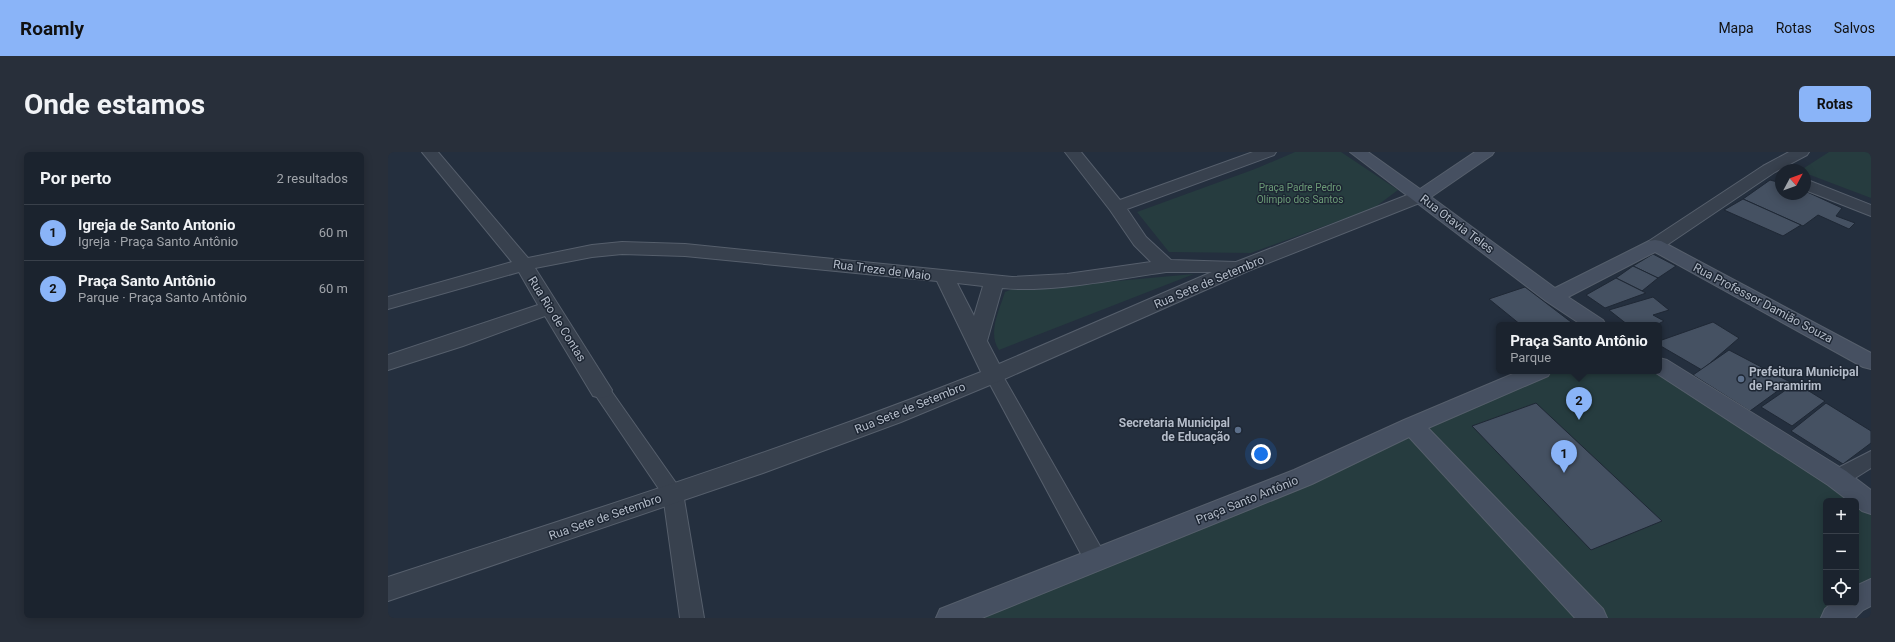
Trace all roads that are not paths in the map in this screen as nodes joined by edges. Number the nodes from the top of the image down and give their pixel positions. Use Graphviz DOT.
graph roads {
  1 [pos="430,152"];
  2 [pos="1073,152"];
  3 [pos="1268,152"];
  4 [pos="1358,152"];
  5 [pos="1486,152"];
  6 [pos="1801,152"];
  7 [pos="1785,164"];
  8 [pos="1775,171"];
  9 [pos="1811,186"];
  10 [pos="1420,196"];
  11 [pos="1117,207"];
  12 [pos="1871,211"];
  13 [pos="1655,245"];
  14 [pos="524,265"];
  15 [pos="1166,266"];
  16 [pos="1240,267"];
  17 [pos="944,277"];
  18 [pos="994,282"];
  19 [pos="1553,297"];
  20 [pos="388,303"];
  21 [pos="549,308"];
  22 [pos="1591,322"];
  23 [pos="977,341"];
  24 [pos="1871,362"];
  25 [pos="388,363"];
  26 [pos="1662,368"];
  27 [pos="1533,374"];
  28 [pos="994,375"];
  29 [pos="601,390"];
  30 [pos="1412,426"];
  31 [pos="1871,459"];
  32 [pos="1836,478"];
  33 [pos="673,493"];
  34 [pos="1871,504"];
  35 [pos="1096,560"];
  36 [pos="388,589"];
  37 [pos="1871,591"];
  38 [pos="1859,598"];
  39 [pos="1849,606"];
  40 [pos="692,618"];
  41 [pos="950,618"];
  42 [pos="1593,618"];
  43 [pos="1835,618"];
  1 -- 14 [label="street, Rua Rio de Contas"];
  2 -- 11 [label="street"];
  3 -- 11 [label="street"];
  4 -- 10 [label="street, Rua Otavia Teles"];
  5 -- 10 [label="street"];
  6 -- 7 [label="street"];
  8 -- 13 [label="street"];
  9 -- 12 [label="street"];
  10 -- 16 [label="street, Rua Sete de Setembro"];
  10 -- 19 [label="street, Rua Otavia Teles"];
  11 -- 15 [label="street"];
  13 -- 19 [label="street"];
  13 -- 24 [label="street, Rua Professor Damião Souza"];
  14 -- 17 [label="street, Rua Treze de Maio"];
  14 -- 20 [label="street, Rua Treze de Maio"];
  14 -- 21 [label="street, Rua Rio de Contas"];
  15 -- 16 [label="street, Rua Treze de Maio"];
  15 -- 18 [label="street, Rua Treze de Maio"];
  16 -- 28 [label="street, Rua Sete de Setembro"];
  17 -- 18 [label="street, Rua Treze de Maio"];
  17 -- 23 [label="street"];
  18 -- 23 [label="street"];
  19 -- 22 [label="street"];
  21 -- 25 [label="street"];
  21 -- 29 [label="street, Rua Rio de Contas"];
  23 -- 28 [label="street"];
  26 -- 32 [label="street"];
  27 -- 30 [label="street, Praça Santo Antônio"];
  28 -- 33 [label="street, Rua Sete de Setembro"];
  28 -- 35 [label="lane"];
  29 -- 33 [label="lane, Rua Rio de Contas"];
  30 -- 35 [label="street, Praça Santo Antônio"];
  30 -- 42 [label="street"];
  31 -- 32 [label="lane"];
  32 -- 34 [label="street"];
  33 -- 36 [label="street, Rua Sete de Setembro"];
  33 -- 40 [label="lane"];
  35 -- 41 [label="street, Praça Santo Antônio"];
  37 -- 38 [label="street"];
  39 -- 43 [label="street"];
}
